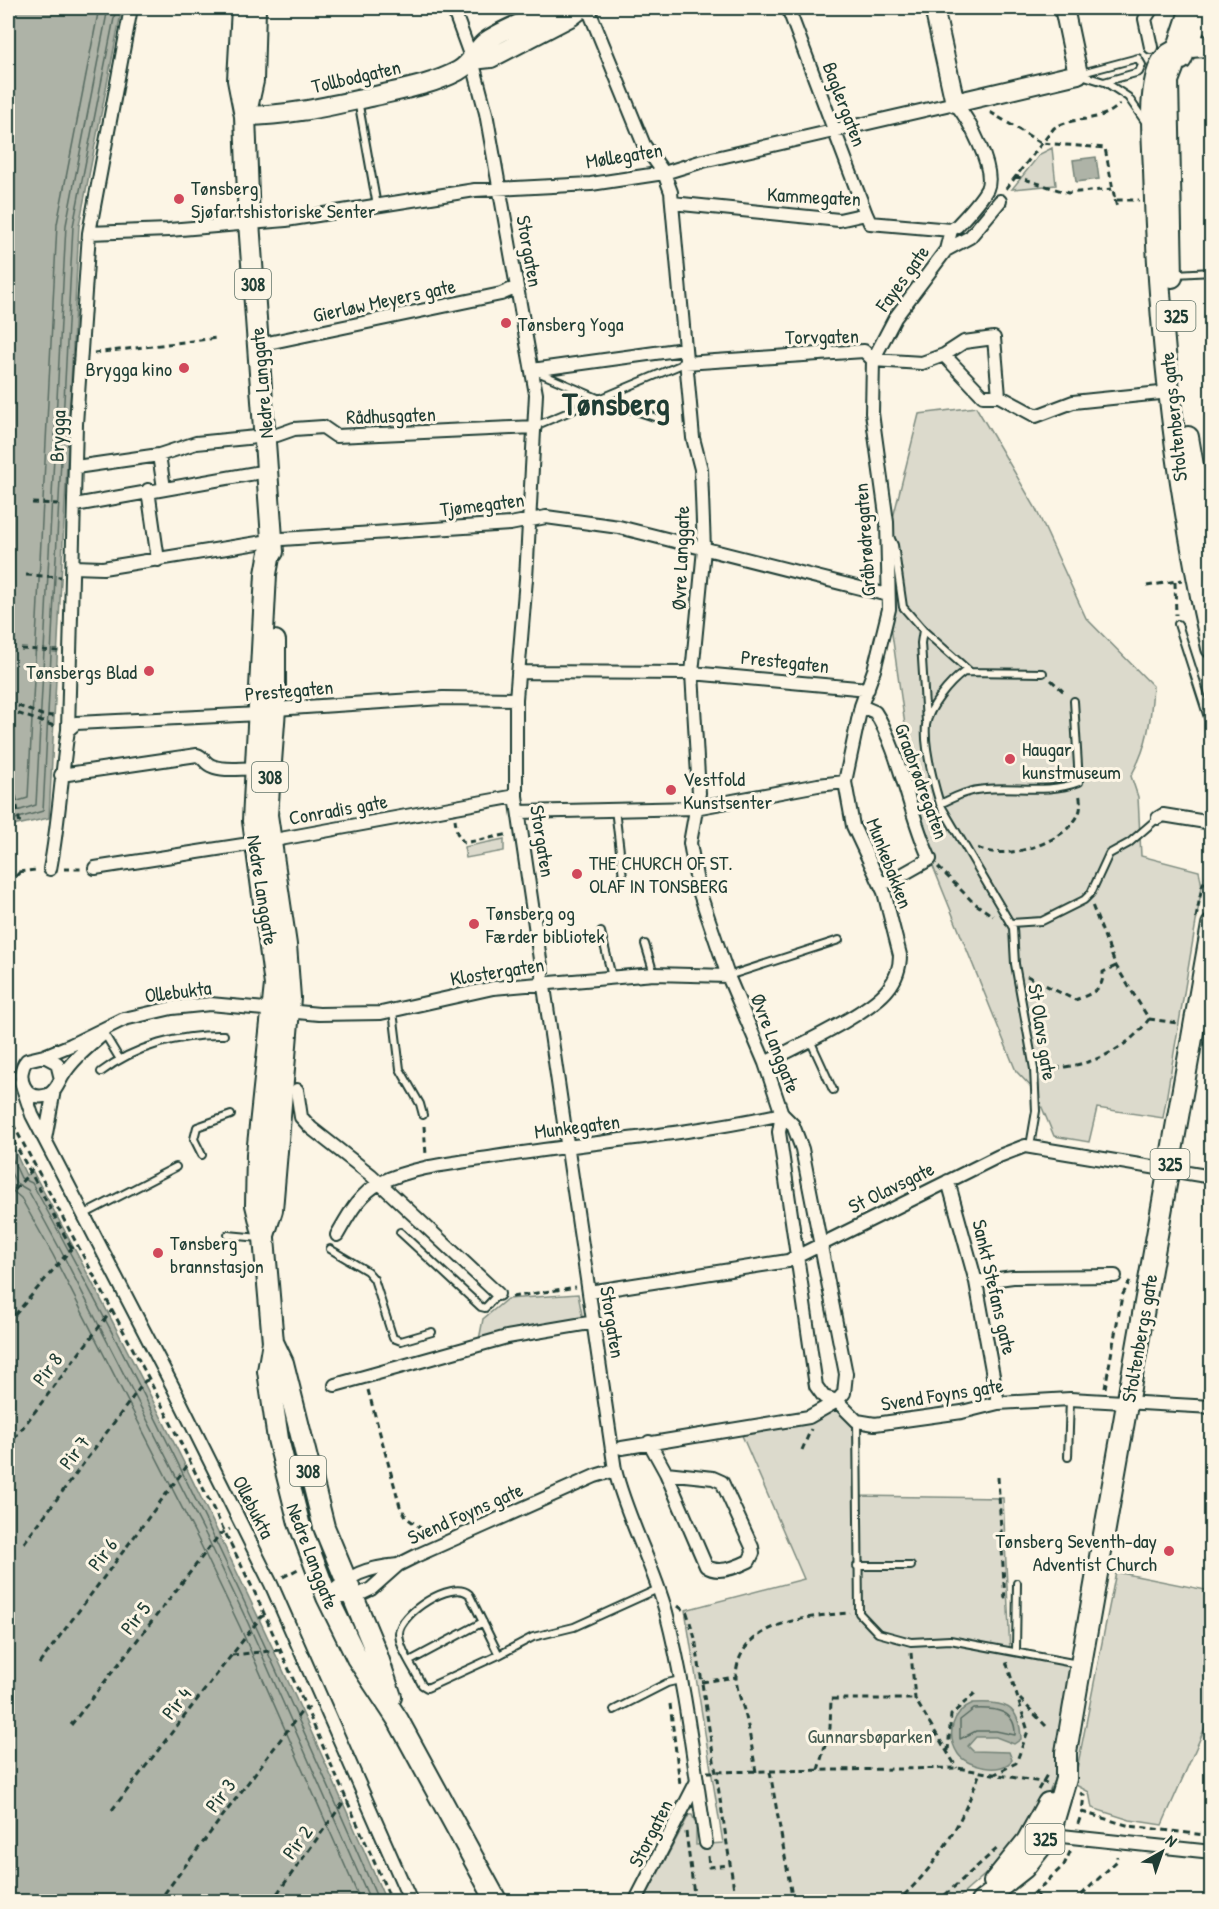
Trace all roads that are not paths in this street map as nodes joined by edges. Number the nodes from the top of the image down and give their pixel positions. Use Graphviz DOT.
graph roads {
  1 [pos="131,8"];
  2 [pos="242,8"];
  3 [pos="255,8"];
  4 [pos="453,8"];
  5 [pos="556,8"];
  6 [pos="582,8"];
  7 [pos="588,8"];
  8 [pos="788,8"];
  9 [pos="934,8"];
  10 [pos="1064,8"];
  11 [pos="1152,8"];
  12 [pos="1202,14"];
  13 [pos="1212,46"];
  14 [pos="1151,47"];
  15 [pos="1183,52"];
  16 [pos="1212,57"];
  17 [pos="472,60"];
  18 [pos="1078,74"];
  19 [pos="1104,82"];
  20 [pos="358,100"];
  21 [pos="955,103"];
  22 [pos="245,116"];
  23 [pos="1153,129"];
  24 [pos="834,130"];
  25 [pos="664,173"];
  26 [pos="499,189"];
  27 [pos="1000,201"];
  28 [pos="672,203"];
  29 [pos="377,206"];
  30 [pos="866,214"];
  31 [pos="249,222"];
  32 [pos="951,230"];
  33 [pos="89,233"];
  34 [pos="946,250"];
  35 [pos="1212,272"];
  36 [pos="1172,273"];
  37 [pos="517,287"];
  38 [pos="258,345"];
  39 [pos="684,349"];
  40 [pos="944,355"];
  41 [pos="873,360"];
  42 [pos="685,363"];
  43 [pos="532,370"];
  44 [pos="1170,392"];
  45 [pos="999,396"];
  46 [pos="600,399"];
  47 [pos="657,418"];
  48 [pos="535,427"];
  49 [pos="266,436"];
  50 [pos="159,455"];
  51 [pos="76,467"];
  52 [pos="267,471"];
  53 [pos="164,488"];
  54 [pos="148,490"];
  55 [pos="71,505"];
  56 [pos="530,518"];
  57 [pos="888,534"];
  58 [pos="272,541"];
  59 [pos="704,549"];
  60 [pos="158,560"];
  61 [pos="73,567"];
  62 [pos="1212,574"];
  63 [pos="888,595"];
  64 [pos="1178,624"];
  65 [pos="923,630"];
  66 [pos="1212,648"];
  67 [pos="969,671"];
  68 [pos="518,672"];
  69 [pos="692,673"];
  70 [pos="1043,673"];
  71 [pos="867,689"];
  72 [pos="516,699"];
  73 [pos="1074,702"];
  74 [pos="861,706"];
  75 [pos="267,711"];
  76 [pos="926,725"];
  77 [pos="65,729"];
  78 [pos="1212,730"];
  79 [pos="263,769"];
  80 [pos="61,775"];
  81 [pos="845,782"];
  82 [pos="516,796"];
  83 [pos="940,804"];
  84 [pos="695,808"];
  85 [pos="615,809"];
  86 [pos="519,812"];
  87 [pos="1158,818"];
  88 [pos="1212,823"];
  89 [pos="262,842"];
  90 [pos="95,868"];
  91 [pos="50,869"];
  92 [pos="623,877"];
  93 [pos="880,883"];
  94 [pos="1011,923"];
  95 [pos="1212,925"];
  96 [pos="601,932"];
  97 [pos="839,939"];
  98 [pos="645,944"];
  99 [pos="1209,953"];
  100 [pos="654,974"];
  101 [pos="728,976"];
  102 [pos="612,977"];
  103 [pos="543,983"];
  104 [pos="281,1011"];
  105 [pos="393,1011"];
  106 [pos="124,1018"];
  107 [pos="104,1033"];
  108 [pos="224,1035"];
  109 [pos="810,1040"];
  110 [pos="44,1056"];
  111 [pos="119,1058"];
  112 [pos="765,1063"];
  113 [pos="100,1072"];
  114 [pos="61,1078"];
  115 [pos="21,1082"];
  116 [pos="54,1090"];
  117 [pos="297,1090"];
  118 [pos="833,1090"];
  119 [pos="782,1114"];
  120 [pos="231,1115"];
  121 [pos="423,1116"];
  122 [pos="45,1139"];
  123 [pos="567,1146"];
  124 [pos="1030,1146"];
  125 [pos="202,1155"];
  126 [pos="176,1167"];
  127 [pos="1169,1171"];
  128 [pos="1212,1177"];
  129 [pos="948,1181"];
  130 [pos="379,1184"];
  131 [pos="85,1214"];
  132 [pos="400,1232"];
  133 [pos="228,1235"];
  134 [pos="337,1235"];
  135 [pos="264,1238"];
  136 [pos="822,1243"];
  137 [pos="330,1249"];
  138 [pos="798,1256"];
  139 [pos="1115,1276"];
  140 [pos="976,1282"];
  141 [pos="589,1292"];
  142 [pos="498,1294"];
  143 [pos="595,1322"];
  144 [pos="432,1332"];
  145 [pos="273,1342"];
  146 [pos="335,1384"];
  147 [pos="1070,1399"];
  148 [pos="837,1401"];
  149 [pos="998,1403"];
  150 [pos="1127,1404"];
  151 [pos="1212,1407"];
  152 [pos="857,1421"];
  153 [pos="649,1442"];
  154 [pos="622,1448"];
  155 [pos="1068,1457"];
  156 [pos="615,1470"];
  157 [pos="666,1473"];
  158 [pos="398,1565"];
  159 [pos="857,1566"];
  160 [pos="912,1566"];
  161 [pos="346,1579"];
  162 [pos="1017,1583"];
  163 [pos="659,1589"];
  164 [pos="327,1597"];
  165 [pos="354,1597"];
  166 [pos="483,1622"];
  167 [pos="1016,1651"];
  168 [pos="499,1655"];
  169 [pos="1212,1655"];
  170 [pos="1211,1660"];
  171 [pos="410,1661"];
  172 [pos="1081,1664"];
  173 [pos="680,1680"];
  174 [pos="614,1710"];
  175 [pos="398,1720"];
  176 [pos="1066,1752"];
  177 [pos="697,1782"];
  178 [pos="1048,1834"];
  179 [pos="1027,1840"];
  180 [pos="706,1843"];
  181 [pos="1212,1852"];
  182 [pos="498,1898"];
  183 [pos="411,1902"];
  184 [pos="635,1902"];
  185 [pos="980,1902"];
  1 -- 33 [label="street, Brygga"];
  2 -- 22 [label="main road, Nedre Langgate / 308"];
  3 -- 22 [label="main road, Nedre Langgate / 308"];
  4 -- 17 [label="street, Storgaten"];
  5 -- 17 [label="main road, Tollbodgaten"];
  6 -- 17 [label="main road, Tollbodgaten"];
  7 -- 25 [label="street, Øvre Langgate"];
  8 -- 24 [label="street, Baglergaten"];
  9 -- 21 [label="main road"];
  10 -- 18 [label="main road"];
  11 -- 14 [label="street"];
  12 -- 15 [label="main road"];
  13 -- 15 [label="main road"];
  15 -- 16 [label="main road"];
  15 -- 23 [label="main road, Stoltenbergs gate / 325"];
  15 -- 36 [label="main road, Stoltenbergs gate / 325"];
  17 -- 20 [label="main road, Tollbodgaten"];
  17 -- 26 [label="street, Storgaten"];
  18 -- 19 [label="lane"];
  18 -- 19 [label="lane, Møllegaten"];
  18 -- 21 [label="main road, Møllegaten"];
  19 -- 23 [label="lane"];
  20 -- 22 [label="main road, Tollbodgaten"];
  20 -- 29 [label="lane"];
  21 -- 24 [label="street, Møllegaten"];
  21 -- 32 [label="street, Fayes gate"];
  22 -- 31 [label="main road, Nedre Langgate / 308"];
  23 -- 44 [label="main road, Stoltenbergs gate / 325"];
  24 -- 25 [label="street, Møllegaten"];
  24 -- 30 [label="street, Baglergaten"];
  25 -- 26 [label="street, Møllegaten"];
  25 -- 28 [label="street, Øvre Langgate"];
  26 -- 29 [label="street, Møllegaten"];
  26 -- 37 [label="street, Storgaten"];
  27 -- 34 [label="street, Fayes gate"];
  28 -- 30 [label="street, Kammegaten"];
  28 -- 39 [label="street, Øvre Langgate"];
  29 -- 31 [label="street, Møllegaten"];
  30 -- 32 [label="street, Kammegaten"];
  31 -- 33 [label="street, Møllegaten"];
  31 -- 38 [label="main road, Nedre Langgate / 308"];
  32 -- 34 [label="street, Fayes gate"];
  33 -- 51 [label="street, Brygga"];
  34 -- 41 [label="street, Fayes gate"];
  35 -- 36 [label="lane"];
  36 -- 62 [label="main road, Stoltenbergs gate / 325"];
  37 -- 38 [label="street, Gierløw Meyers gate"];
  37 -- 43 [label="street, Storgaten"];
  38 -- 49 [label="main road, Nedre Langgate / 308"];
  39 -- 42 [label="street, Øvre Langgate"];
  39 -- 43 [label="street"];
  40 -- 41 [label="street, Torvgaten"];
  40 -- 45 [label="street"];
  40 -- 45 [label="street, Torvgaten"];
  41 -- 42 [label="street, Torvgaten"];
  41 -- 57 [label="street, Gråbrødregaten"];
  42 -- 46 [label="lane"];
  42 -- 59 [label="street, Øvre Langgate"];
  43 -- 46 [label="lane"];
  43 -- 48 [label="street, Storgaten"];
  44 -- 45 [label="street"];
  44 -- 66 [label="main road, Stoltenbergs gate / 325"];
  46 -- 47 [label="lane"];
  46 -- 48 [label="lane"];
  48 -- 49 [label="street, Rådhusgaten"];
  48 -- 56 [label="street, Storgaten"];
  49 -- 50 [label="street, Rådhusgaten"];
  49 -- 52 [label="main road, Nedre Langgate / 308"];
  50 -- 51 [label="street, Rådhusgaten"];
  50 -- 53 [label="street"];
  51 -- 55 [label="street, Brygga"];
  52 -- 53 [label="street"];
  52 -- 58 [label="main road, Nedre Langgate / 308"];
  53 -- 54 [label="street"];
  54 -- 55 [label="street"];
  54 -- 60 [label="street"];
  55 -- 61 [label="street, Brygga"];
  56 -- 58 [label="street, Tjømegaten"];
  56 -- 59 [label="street, Tjømegaten"];
  56 -- 68 [label="street, Storgaten"];
  57 -- 63 [label="street, Gråbrødregaten"];
  57 -- 65 [label="lane"];
  58 -- 60 [label="street, Tjømegaten"];
  58 -- 75 [label="main road, Nedre Langgate / 308"];
  59 -- 63 [label="street, Tjømegaten"];
  59 -- 69 [label="street, Øvre Langgate"];
  60 -- 61 [label="street, Tjømegaten"];
  61 -- 77 [label="street, Brygga"];
  63 -- 71 [label="street, Gråbrødregaten"];
  64 -- 78 [label="lane"];
  65 -- 67 [label="lane"];
  65 -- 76 [label="lane"];
  67 -- 70 [label="lane"];
  67 -- 76 [label="lane"];
  68 -- 69 [label="street, Prestegaten"];
  68 -- 72 [label="street, Storgaten"];
  69 -- 71 [label="street, Prestegaten"];
  69 -- 84 [label="street, Øvre Langgate"];
  71 -- 74 [label="street, Gråbrødregaten"];
  72 -- 75 [label="street, Prestegaten"];
  72 -- 82 [label="street, Storgaten"];
  73 -- 83 [label="lane"];
  74 -- 81 [label="street, Gråbrødregaten"];
  74 -- 93 [label="street, Graabrødregaten"];
  75 -- 77 [label="street, Prestegaten"];
  75 -- 79 [label="main road, Nedre Langgate / 308"];
  76 -- 83 [label="lane"];
  77 -- 80 [label="street, Brygga"];
  79 -- 80 [label="street"];
  79 -- 89 [label="main road, Nedre Langgate / 308"];
  80 -- 91 [label="street, Brygga"];
  81 -- 84 [label="street"];
  81 -- 93 [label="street, Munkebakken"];
  82 -- 86 [label="street, Storgaten"];
  82 -- 89 [label="street, Conradis gate"];
  83 -- 94 [label="lane"];
  84 -- 85 [label="street"];
  84 -- 101 [label="street, Øvre Langgate"];
  85 -- 86 [label="street"];
  85 -- 92 [label="lane"];
  86 -- 103 [label="street, Storgaten"];
  87 -- 88 [label="street"];
  87 -- 94 [label="lane"];
  89 -- 90 [label="street, Conradis gate"];
  89 -- 104 [label="main road, Nedre Langgate / 308"];
  93 -- 109 [label="street, Munkebakken"];
  94 -- 124 [label="lane, St Olavs gate"];
  95 -- 99 [label="main road, Stoltenbergs gate / 325"];
  96 -- 102 [label="lane"];
  97 -- 101 [label="lane"];
  98 -- 100 [label="lane"];
  99 -- 127 [label="main road, Stoltenbergs gate / 325"];
  100 -- 101 [label="street, Klostergaten"];
  100 -- 102 [label="street, Klostergaten"];
  101 -- 112 [label="street, Øvre Langgate"];
  102 -- 103 [label="street, Klostergaten"];
  103 -- 105 [label="street, Klostergaten"];
  103 -- 123 [label="street, Storgaten"];
  104 -- 105 [label="street, Klostergaten"];
  104 -- 106 [label="street, Ollebukta"];
  104 -- 135 [label="main road, Nedre Langgate / 308"];
  105 -- 121 [label="lane"];
  106 -- 107 [label="street, Ollebukta"];
  106 -- 110 [label="street, Ollebukta"];
  107 -- 111 [label="lane"];
  107 -- 114 [label="street, Ollebukta"];
  108 -- 111 [label="lane"];
  109 -- 112 [label="street, Munkebakken"];
  109 -- 118 [label="lane"];
  110 -- 114 [label="street"];
  110 -- 115 [label="street, Ollebukta"];
  111 -- 113 [label="lane"];
  112 -- 119 [label="street, Øvre Langgate"];
  114 -- 116 [label="street, Ollebukta"];
  115 -- 116 [label="street"];
  115 -- 122 [label="street, Ollebukta"];
  116 -- 122 [label="street, Ollebukta"];
  117 -- 130 [label="street"];
  119 -- 123 [label="street, Munkegaten"];
  119 -- 136 [label="street, Øvre Langgate"];
  119 -- 138 [label="street, Øvre Langgate"];
  120 -- 125 [label="lane"];
  122 -- 131 [label="street, Ollebukta"];
  123 -- 130 [label="street, Munkegaten"];
  123 -- 141 [label="street, Storgaten"];
  124 -- 127 [label="street, St Olavsgate"];
  124 -- 129 [label="street, St Olavsgate"];
  126 -- 131 [label="lane"];
  127 -- 128 [label="street, St Olavsgate"];
  127 -- 150 [label="main road, Stoltenbergs gate / 325"];
  129 -- 136 [label="street, St Olavsgate"];
  129 -- 140 [label="street, Sankt Stefans gate"];
  130 -- 134 [label="street, Munkegaten"];
  130 -- 142 [label="street"];
  131 -- 183 [label="street, Ollebukta"];
  132 -- 142 [label="lane"];
  133 -- 135 [label="lane"];
  135 -- 145 [label="main road, Nedre Langgate / 308"];
  136 -- 138 [label="street, St Olavsgate"];
  136 -- 148 [label="street, Øvre Langgate"];
  137 -- 144 [label="lane"];
  138 -- 141 [label="street, St Olavsgate"];
  138 -- 148 [label="street, Øvre Langgate"];
  139 -- 140 [label="street"];
  140 -- 149 [label="street, Sankt Stefans gate"];
  141 -- 143 [label="street, Storgaten"];
  143 -- 146 [label="street"];
  143 -- 156 [label="street, Storgaten"];
  145 -- 161 [label="main road, Nedre Langgate / 308"];
  145 -- 164 [label="main road, Nedre Langgate / 308"];
  147 -- 149 [label="street, Svend Foyns gate"];
  147 -- 150 [label="street, Svend Foyns gate"];
  147 -- 155 [label="lane"];
  148 -- 152 [label="street, Svend Foyns gate"];
  148 -- 153 [label="street"];
  149 -- 152 [label="street, Svend Foyns gate"];
  150 -- 151 [label="street, Svend Foyns gate"];
  150 -- 172 [label="main road, Stoltenbergs gate / 325"];
  152 -- 159 [label="lane"];
  153 -- 154 [label="street"];
  153 -- 157 [label="street"];
  156 -- 158 [label="street, Svend Foyns gate"];
  156 -- 163 [label="street, Storgaten"];
  157 -- 157 [label="street"];
  158 -- 161 [label="street, Svend Foyns gate"];
  158 -- 165 [label="street, Svend Foyns gate"];
  159 -- 160 [label="lane"];
  159 -- 167 [label="lane"];
  161 -- 164 [label="street, Svend Foyns gate"];
  161 -- 165 [label="main road, Nedre Langgate / 308"];
  162 -- 167 [label="lane"];
  163 -- 168 [label="lane"];
  163 -- 173 [label="street, Storgaten"];
  164 -- 165 [label="street, Svend Foyns gate"];
  164 -- 175 [label="main road, Nedre Langgate / 308"];
  165 -- 175 [label="main road, Nedre Langgate / 308"];
  166 -- 168 [label="lane"];
  166 -- 171 [label="lane"];
  166 -- 171 [label="lane"];
  167 -- 172 [label="lane"];
  168 -- 171 [label="lane"];
  169 -- 170 [label="street"];
  172 -- 176 [label="main road, Stoltenbergs gate / 325"];
  173 -- 174 [label="lane"];
  173 -- 177 [label="street, Storgaten"];
  175 -- 182 [label="main road, Nedre Langgate / 308"];
  176 -- 178 [label="main road, Stoltenbergs gate / 325"];
  176 -- 179 [label="main road, Stoltenbergs gate / 325"];
  177 -- 180 [label="street, Storgaten"];
  177 -- 184 [label="street, Storgaten"];
  178 -- 179 [label="street"];
  178 -- 181 [label="street"];
  178 -- 185 [label="main road, Stoltenbergs gate / 325"];
  179 -- 185 [label="main road, Stoltenbergs gate / 325"];
}
